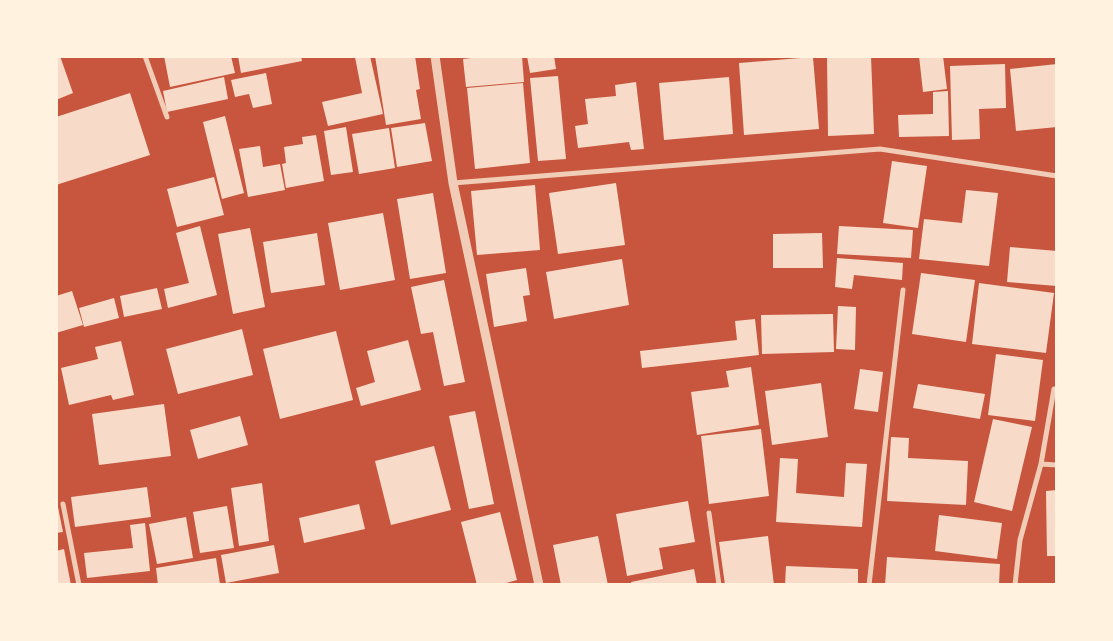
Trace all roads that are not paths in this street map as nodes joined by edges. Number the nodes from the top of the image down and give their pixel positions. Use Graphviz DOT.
graph roads {
  1 [pos="145,56"];
  2 [pos="435,56"];
  3 [pos="166,117"];
  4 [pos="1057,176"];
  5 [pos="453,183"];
  6 [pos="903,290"];
  7 [pos="1054,389"];
  8 [pos="1041,464"];
  9 [pos="1057,465"];
  10 [pos="63,504"];
  11 [pos="710,513"];
  12 [pos="79,585"];
  13 [pos="539,585"];
  14 [pos="719,585"];
  15 [pos="869,585"];
  16 [pos="1015,585"];
  1 -- 3 [label="street"];
  2 -- 5 [label="street"];
  4 -- 5 [label="street"];
  5 -- 13 [label="street"];
  6 -- 15 [label="street"];
  7 -- 8 [label="street"];
  8 -- 9 [label="street"];
  8 -- 16 [label="street"];
  10 -- 12 [label="street"];
  11 -- 14 [label="street"];
}
